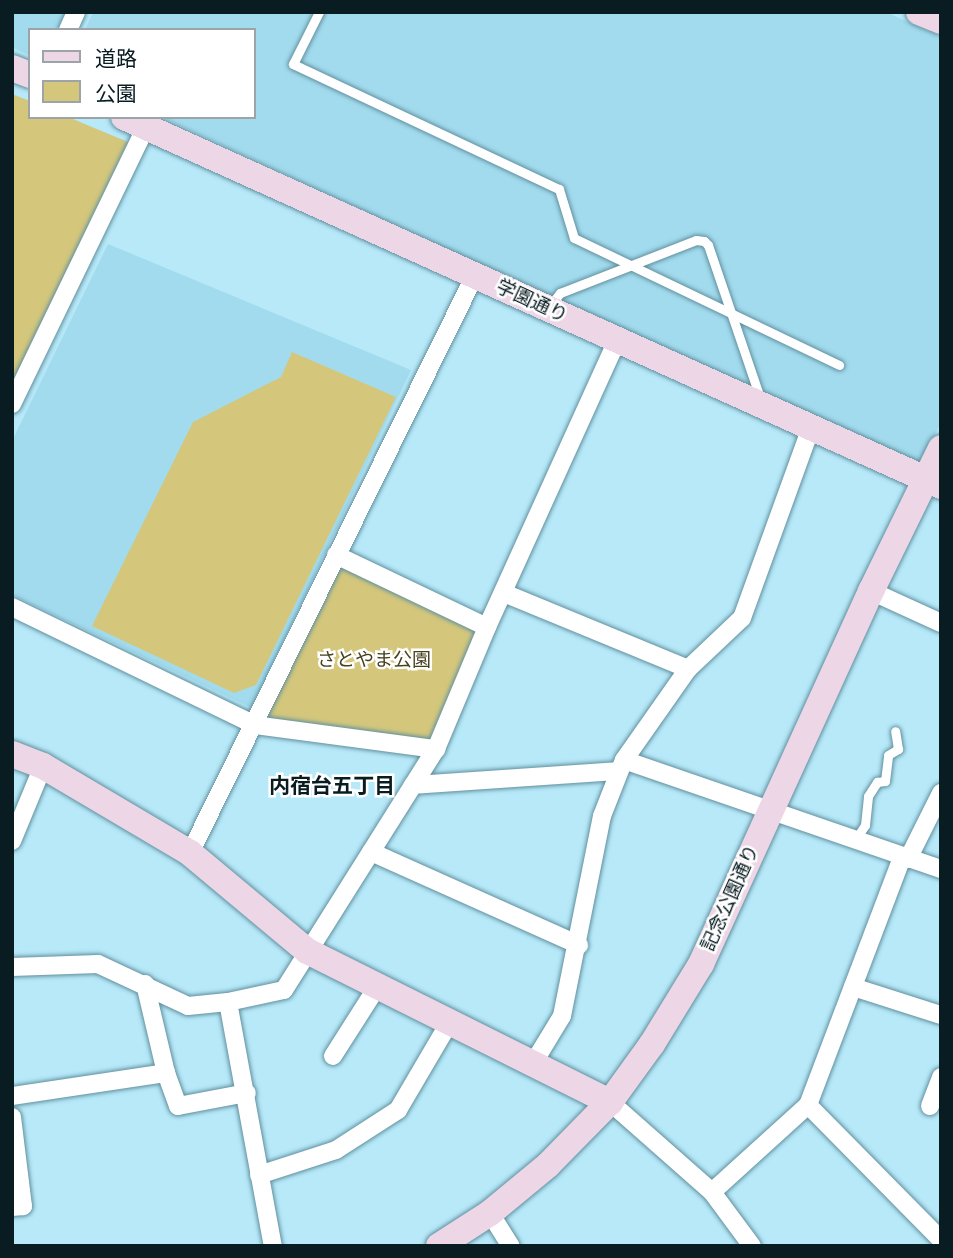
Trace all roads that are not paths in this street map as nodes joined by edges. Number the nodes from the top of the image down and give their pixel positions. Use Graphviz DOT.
graph roads {
  1 [pos="76,12"];
  2 [pos="319,12"];
  3 [pos="919,12"];
  4 [pos="941,21"];
  5 [pos="69,28"];
  6 [pos="135,122"];
  7 [pos="630,265"];
  8 [pos="475,275"];
  9 [pos="548,308"];
  10 [pos="731,312"];
  11 [pos="617,340"];
  12 [pos="839,365"];
  13 [pos="12,404"];
  14 [pos="762,404"];
  15 [pos="811,427"];
  16 [pos="941,448"];
  17 [pos="933,483"];
  18 [pos="336,555"];
  19 [pos="871,592"];
  20 [pos="505,593"];
  21 [pos="12,607"];
  22 [pos="941,622"];
  23 [pos="487,627"];
  24 [pos="688,669"];
  25 [pos="255,725"];
  26 [pos="895,731"];
  27 [pos="436,749"];
  28 [pos="12,754"];
  29 [pos="43,766"];
  30 [pos="622,766"];
  31 [pos="413,785"];
  32 [pos="941,793"];
  33 [pos="770,809"];
  34 [pos="855,840"];
  35 [pos="12,841"];
  36 [pos="371,852"];
  37 [pos="190,853"];
  38 [pos="905,858"];
  39 [pos="941,869"];
  40 [pos="579,944"];
  41 [pos="307,951"];
  42 [pos="13,962"];
  43 [pos="145,984"];
  44 [pos="377,987"];
  45 [pos="852,987"];
  46 [pos="229,1002"];
  47 [pos="941,1016"];
  48 [pos="449,1023"];
  49 [pos="332,1056"];
  50 [pos="534,1062"];
  51 [pos="166,1073"];
  52 [pos="941,1077"];
  53 [pos="247,1093"];
  54 [pos="12,1096"];
  55 [pos="610,1102"];
  56 [pos="808,1105"];
  57 [pos="930,1106"];
  58 [pos="12,1117"];
  59 [pos="259,1175"];
  60 [pos="712,1192"];
  61 [pos="12,1207"];
  62 [pos="490,1213"];
  63 [pos="941,1240"];
  64 [pos="273,1246"];
  65 [pos="439,1246"];
  66 [pos="511,1246"];
  67 [pos="752,1246"];
  1 -- 5 [label="street"];
  2 -- 7 [label="lane"];
  3 -- 4 [label="street"];
  6 -- 8 [label="street, 学園通り"];
  6 -- 13 [label="street"];
  7 -- 9 [label="lane"];
  7 -- 10 [label="lane"];
  7 -- 10 [label="lane"];
  8 -- 9 [label="street, 学園通り"];
  8 -- 18 [label="street"];
  9 -- 11 [label="street, 学園通り"];
  10 -- 12 [label="lane"];
  10 -- 14 [label="lane"];
  11 -- 14 [label="street, 学園通り"];
  11 -- 20 [label="street"];
  14 -- 15 [label="street, 学園通り"];
  15 -- 17 [label="street, 学園通り"];
  15 -- 24 [label="street"];
  16 -- 17 [label="street, 記念公園通り"];
  17 -- 19 [label="street, 記念公園通り"];
  18 -- 23 [label="street"];
  18 -- 25 [label="street"];
  19 -- 22 [label="street"];
  19 -- 33 [label="street, 記念公園通り"];
  20 -- 23 [label="street"];
  20 -- 24 [label="street"];
  21 -- 25 [label="street"];
  23 -- 27 [label="street"];
  24 -- 30 [label="street"];
  25 -- 27 [label="street"];
  25 -- 37 [label="street"];
  26 -- 34 [label="lane"];
  27 -- 31 [label="street"];
  28 -- 29 [label="street"];
  29 -- 35 [label="street"];
  29 -- 37 [label="street"];
  30 -- 31 [label="street"];
  30 -- 33 [label="street"];
  30 -- 40 [label="street"];
  31 -- 36 [label="street"];
  32 -- 38 [label="street"];
  33 -- 34 [label="street"];
  33 -- 55 [label="street, 記念公園通り"];
  34 -- 38 [label="street"];
  36 -- 40 [label="street"];
  36 -- 41 [label="street"];
  37 -- 41 [label="street"];
  38 -- 39 [label="street"];
  38 -- 45 [label="street"];
  40 -- 50 [label="street"];
  41 -- 44 [label="street"];
  41 -- 46 [label="street"];
  42 -- 43 [label="street"];
  43 -- 46 [label="street"];
  43 -- 51 [label="street"];
  44 -- 48 [label="street"];
  44 -- 49 [label="street"];
  45 -- 47 [label="street"];
  45 -- 56 [label="street"];
  46 -- 53 [label="street"];
  48 -- 50 [label="street"];
  48 -- 59 [label="street"];
  50 -- 55 [label="street"];
  51 -- 53 [label="street"];
  51 -- 54 [label="street"];
  52 -- 57 [label="street"];
  53 -- 59 [label="street"];
  55 -- 60 [label="street"];
  55 -- 62 [label="street, 記念公園通り"];
  56 -- 60 [label="street"];
  56 -- 63 [label="street"];
  58 -- 61 [label="street"];
  59 -- 64 [label="street"];
  60 -- 67 [label="street"];
  62 -- 65 [label="street, 記念公園通り"];
  62 -- 66 [label="street"];
}
